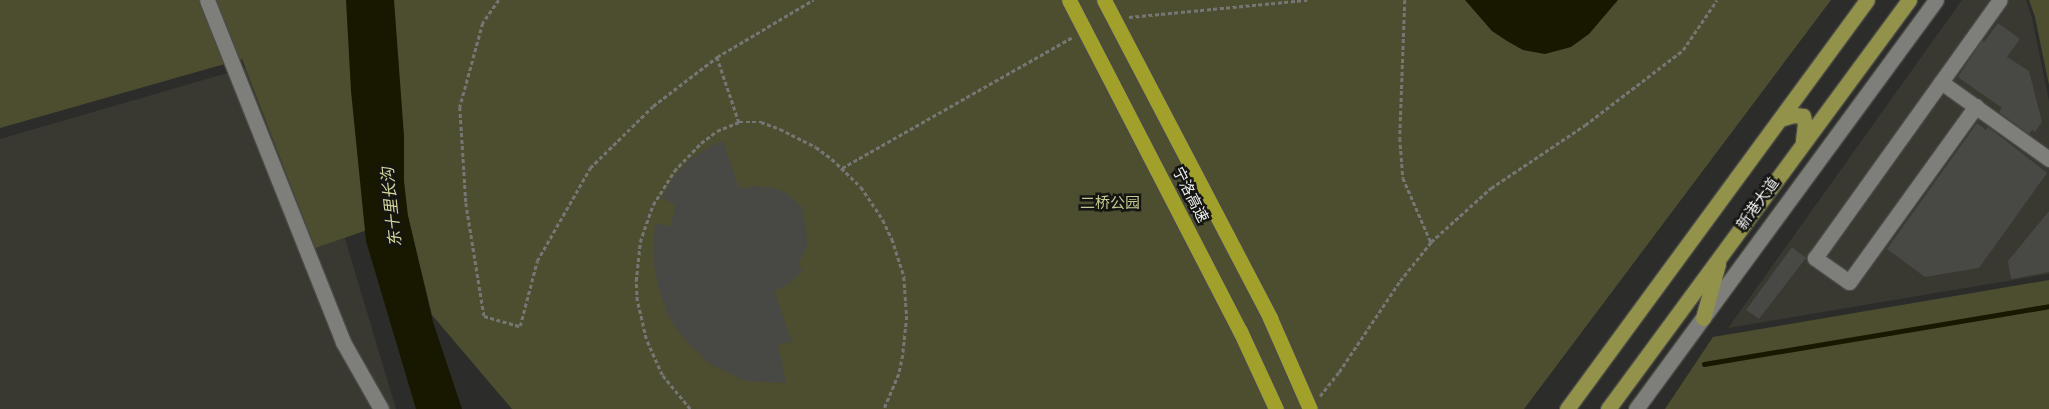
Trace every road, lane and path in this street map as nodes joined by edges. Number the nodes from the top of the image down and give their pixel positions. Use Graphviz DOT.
graph roads {
  1 [pos="207,0"];
  2 [pos="499,0"];
  3 [pos="813,0"];
  4 [pos="1069,0"];
  5 [pos="1104,0"];
  6 [pos="1306,0"];
  7 [pos="1405,0"];
  8 [pos="1867,0"];
  9 [pos="1909,0"];
  10 [pos="1936,0"];
  11 [pos="2000,0"];
  12 [pos="1716,1"];
  13 [pos="1128,17"];
  14 [pos="1078,34"];
  15 [pos="717,57"];
  16 [pos="1941,82"];
  17 [pos="1976,106"];
  18 [pos="1780,119"];
  19 [pos="739,122"];
  20 [pos="1803,142"];
  21 [pos="2049,158"];
  22 [pos="842,168"];
  23 [pos="1431,242"];
  24 [pos="1720,256"];
  25 [pos="1703,318"];
  26 [pos="1313,405"];
  27 [pos="380,409"];
  28 [pos="690,409"];
  29 [pos="884,409"];
  30 [pos="1276,409"];
  31 [pos="1567,409"];
  32 [pos="1608,409"];
  33 [pos="1636,409"];
  1 -- 27 [label="street"];
  2 -- 15 [label="path"];
  3 -- 15 [label="path"];
  4 -- 30 [label="highway, 宁洛高速, bridge"];
  5 -- 26 [label="highway, 宁洛高速, bridge"];
  6 -- 13 [label="path"];
  7 -- 23 [label="path"];
  8 -- 18 [label="main road"];
  9 -- 20 [label="main road, 新港大道"];
  10 -- 25 [label="street"];
  11 -- 16 [label="street"];
  12 -- 23 [label="path"];
  14 -- 22 [label="path"];
  15 -- 19 [label="path"];
  16 -- 17 [label="street"];
  16 -- 17 [label="street"];
  17 -- 21 [label="street"];
  18 -- 20 [label="main road"];
  18 -- 31 [label="main road"];
  19 -- 22 [label="path"];
  19 -- 28 [label="path"];
  20 -- 24 [label="main road, 新港大道"];
  22 -- 29 [label="path"];
  23 -- 26 [label="path"];
  24 -- 25 [label="main road"];
  24 -- 32 [label="main road, 新港大道"];
  25 -- 33 [label="street"];
}
